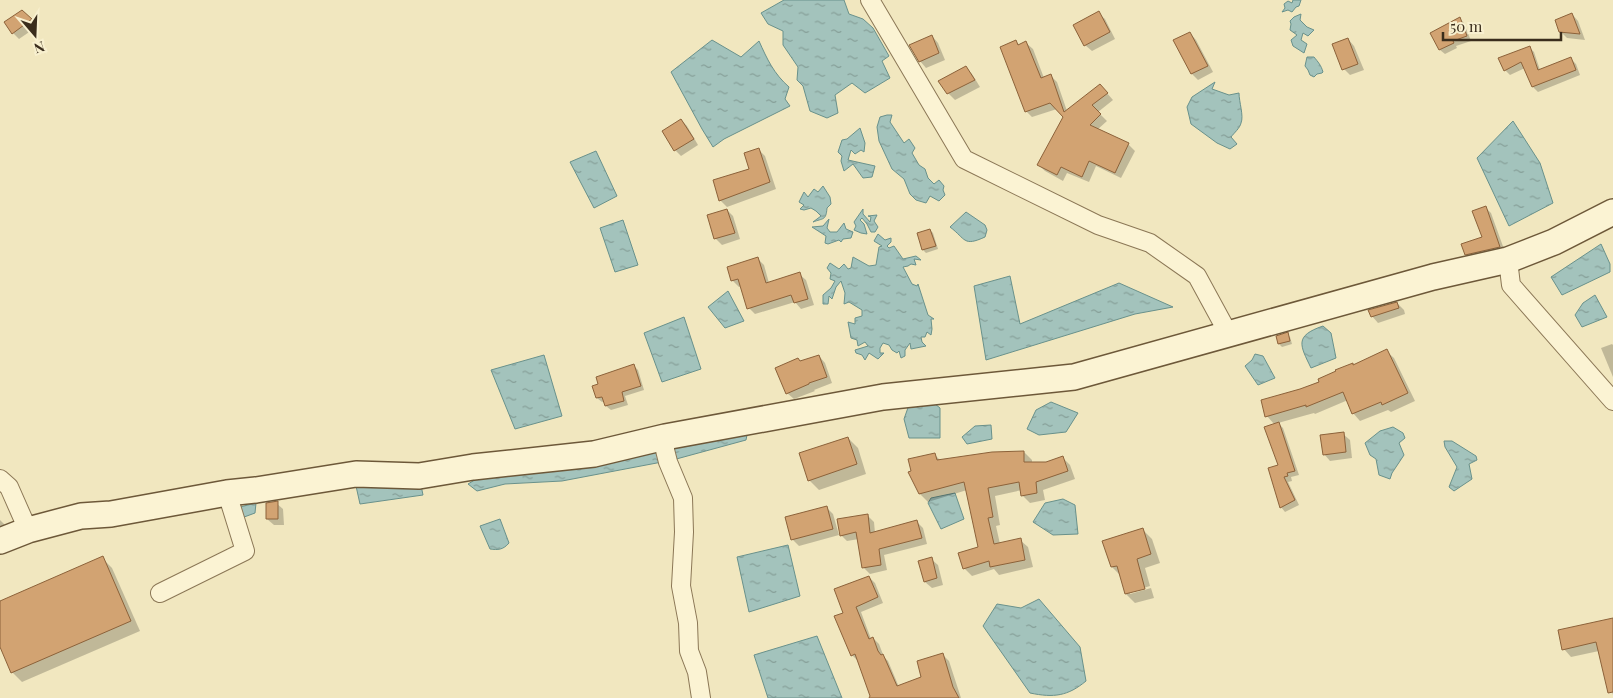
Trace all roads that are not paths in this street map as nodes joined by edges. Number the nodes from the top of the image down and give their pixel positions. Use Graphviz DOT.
graph roads {
  1 [pos="870,0"];
  2 [pos="1613,212"];
  3 [pos="1508,260"];
  4 [pos="1228,333"];
  5 [pos="1613,401"];
  6 [pos="665,437"];
  7 [pos="0,479"];
  8 [pos="227,493"];
  9 [pos="28,530"];
  10 [pos="0,541"];
  11 [pos="160,593"];
  12 [pos="701,698"];
  1 -- 4 [label="street"];
  2 -- 3 [label="main road"];
  3 -- 4 [label="main road"];
  3 -- 5 [label="street"];
  4 -- 6 [label="main road"];
  6 -- 8 [label="main road"];
  6 -- 12 [label="street"];
  7 -- 9 [label="street"];
  8 -- 9 [label="main road"];
  8 -- 11 [label="street"];
  9 -- 10 [label="main road"];
}
